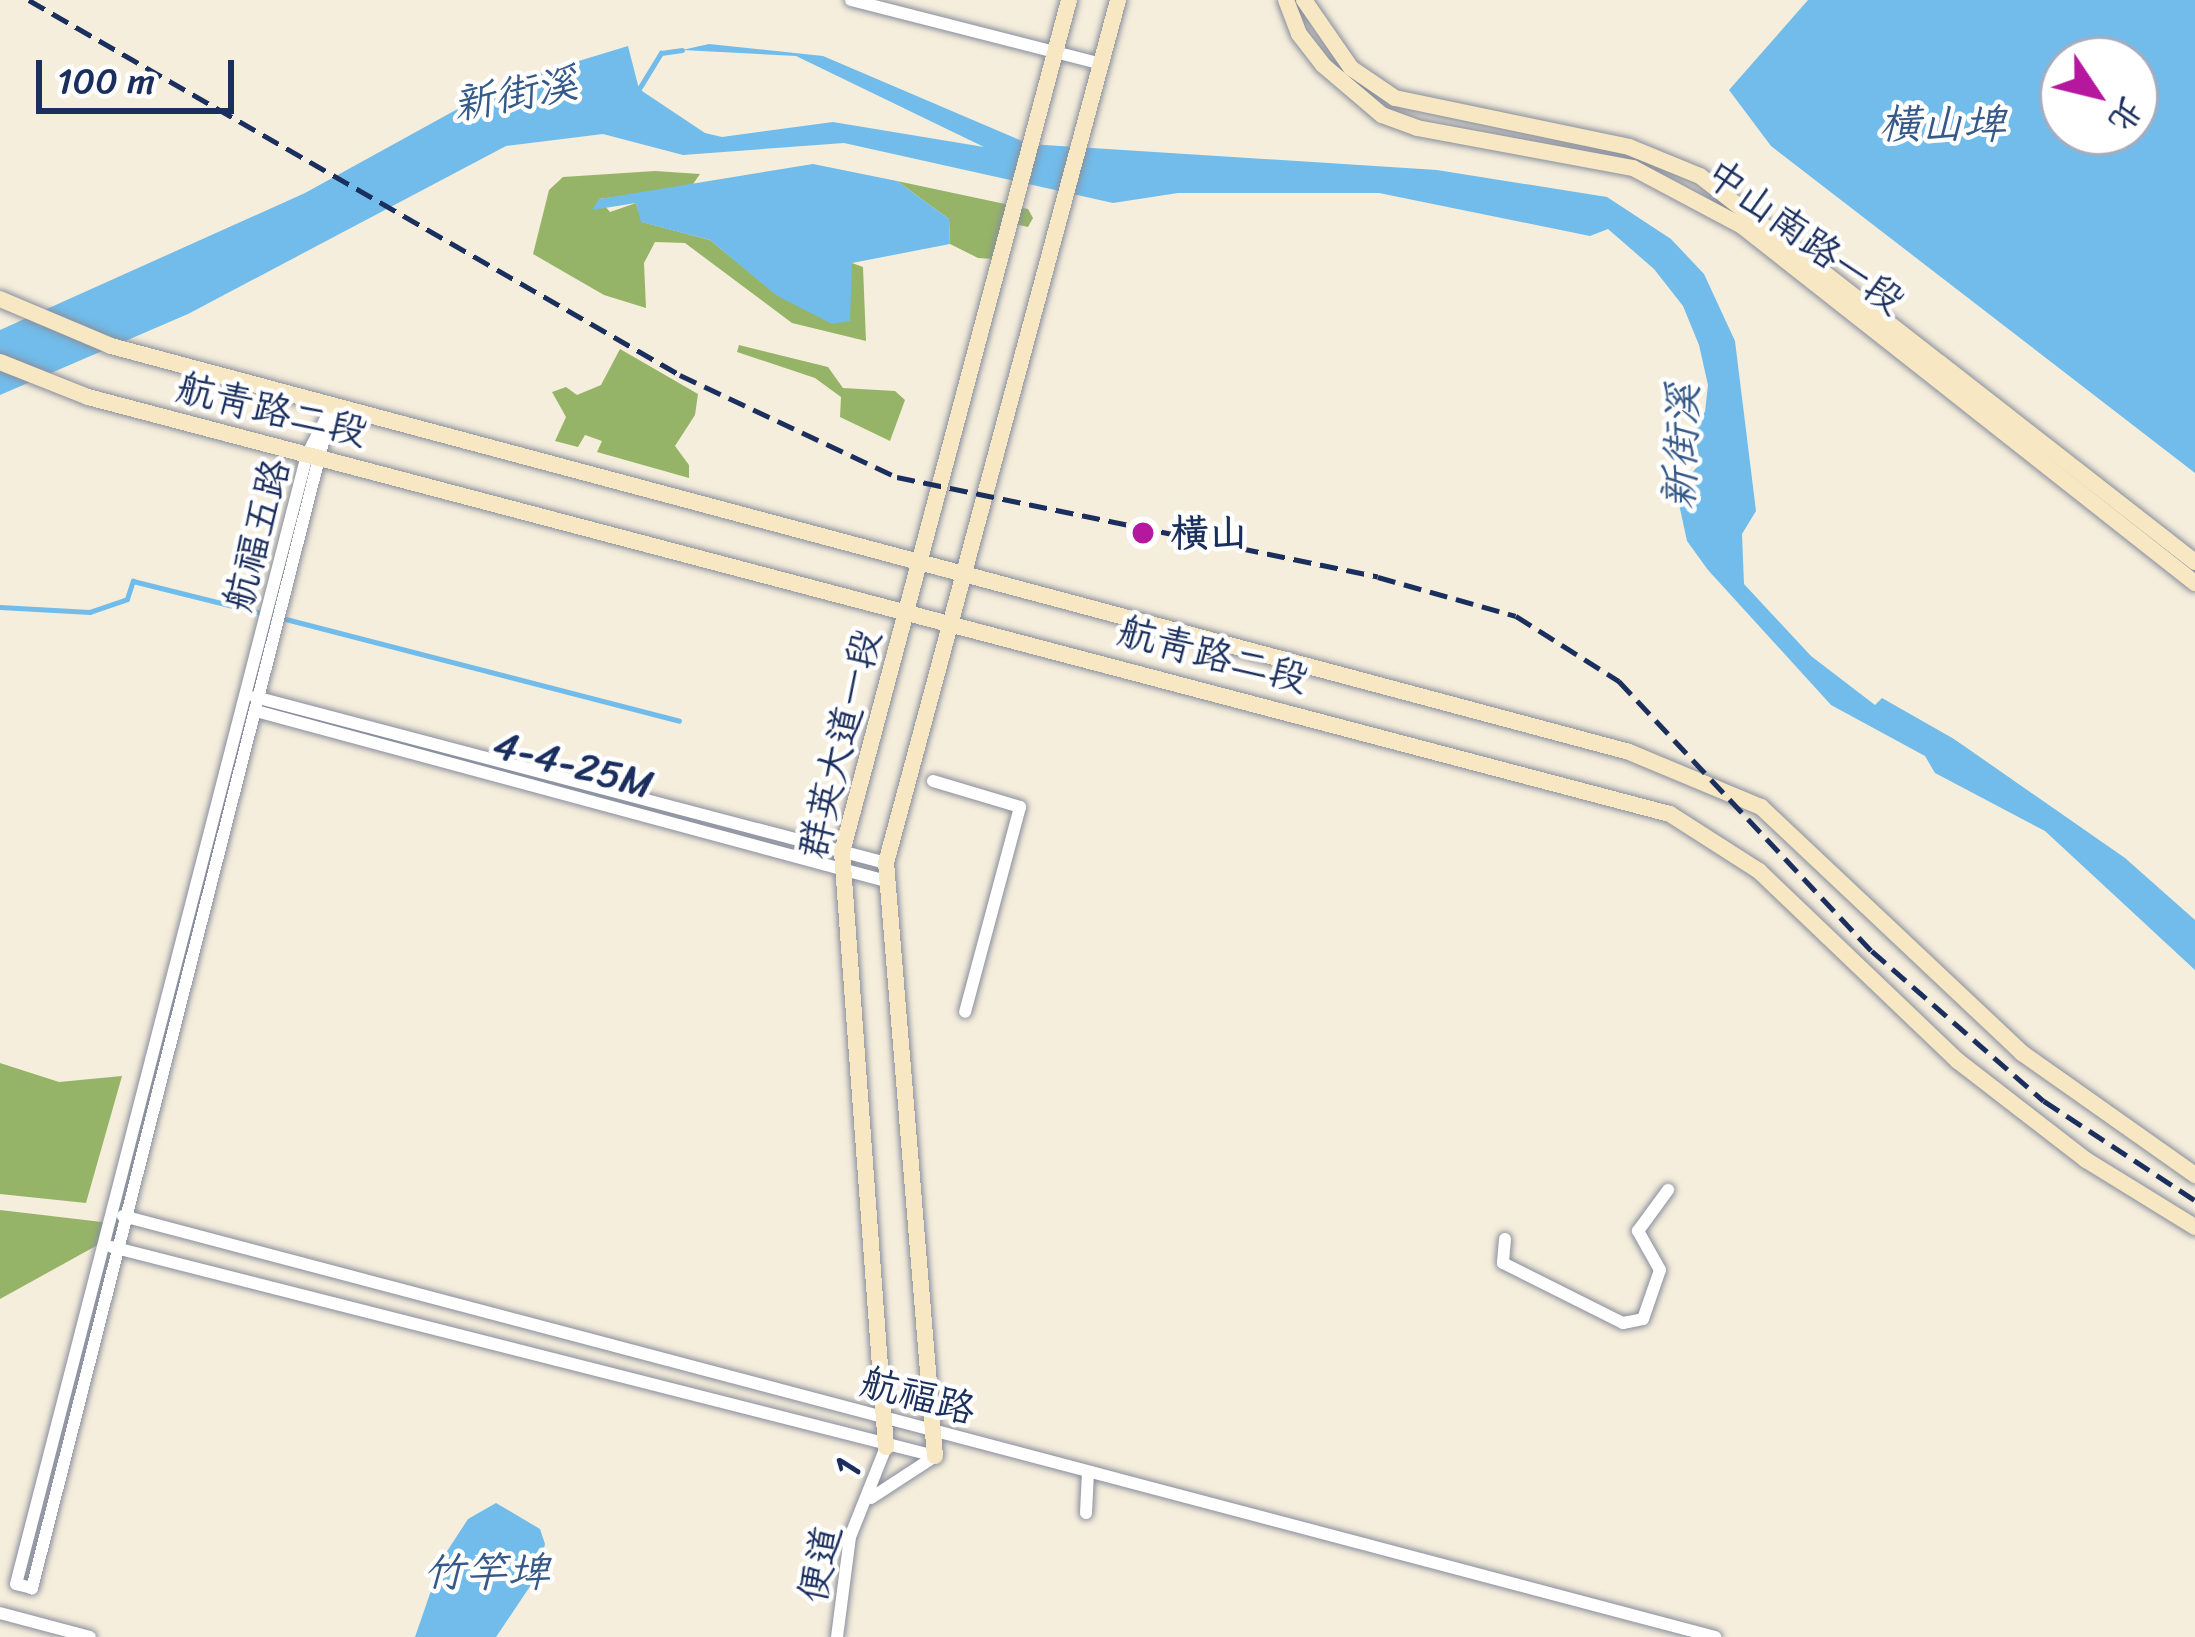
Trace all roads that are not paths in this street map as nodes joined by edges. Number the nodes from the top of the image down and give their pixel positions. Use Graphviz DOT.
graph roads {
  1 [pos="851,0"];
  2 [pos="1069,0"];
  3 [pos="1118,0"];
  4 [pos="1301,4"];
  5 [pos="1055,53"];
  6 [pos="1102,64"];
  7 [pos="0,299"];
  8 [pos="0,362"];
  9 [pos="332,407"];
  10 [pos="316,456"];
  11 [pos="2195,562"];
  12 [pos="920,567"];
  13 [pos="962,577"];
  14 [pos="2195,583"];
  15 [pos="908,608"];
  16 [pos="950,620"];
  17 [pos="245,701"];
  18 [pos="260,705"];
  19 [pos="933,781"];
  20 [pos="841,859"];
  21 [pos="886,872"];
  22 [pos="965,1012"];
  23 [pos="2195,1175"];
  24 [pos="1668,1190"];
  25 [pos="109,1212"];
  26 [pos="126,1216"];
  27 [pos="2195,1227"];
  28 [pos="1504,1239"];
  29 [pos="99,1244"];
  30 [pos="118,1249"];
  31 [pos="888,1420"];
  32 [pos="939,1433"];
  33 [pos="886,1447"];
  34 [pos="935,1456"];
  35 [pos="1088,1472"];
  36 [pos="866,1503"];
  37 [pos="1086,1513"];
  38 [pos="0,1613"];
  39 [pos="1714,1635"];
  40 [pos="90,1637"];
  41 [pos="837,1637"];
  1 -- 5 [label="street"];
  2 -- 5 [label="street"];
  3 -- 6 [label="street"];
  4 -- 11 [label="street, 中山南路一段"];
  4 -- 14 [label="street, 中山南路一段"];
  5 -- 6 [label="street"];
  5 -- 12 [label="street, 群英大道一段"];
  6 -- 13 [label="street, 群英大道一段"];
  7 -- 9 [label="street, 航青路二段"];
  8 -- 10 [label="street, 航青路二段"];
  9 -- 10 [label="street, 航福五路"];
  9 -- 12 [label="street, 航青路二段"];
  10 -- 15 [label="street, 航青路二段"];
  10 -- 17 [label="street, 航福五路"];
  10 -- 18 [label="street, 航福五路"];
  12 -- 13 [label="street, 航青路二段"];
  12 -- 15 [label="street, 群英大道一段"];
  13 -- 16 [label="street, 群英大道一段"];
  13 -- 23 [label="street, 航青路二段"];
  15 -- 16 [label="street, 航青路二段"];
  15 -- 20 [label="street, 群英大道一段"];
  16 -- 21 [label="street, 群英大道一段"];
  16 -- 27 [label="street, 航青路二段"];
  17 -- 18 [label="street, 4-4-25M"];
  17 -- 25 [label="street, 航福五路"];
  18 -- 20 [label="street, 4-4-25M"];
  18 -- 26 [label="street, 航福五路"];
  19 -- 22 [label="street"];
  20 -- 21 [label="street, 4-4-25M"];
  20 -- 31 [label="street, 群英大道一段"];
  21 -- 32 [label="street, 群英大道一段"];
  24 -- 28 [label="street"];
  25 -- 26 [label="street, 航福路"];
  25 -- 29 [label="street, 航福五路"];
  26 -- 30 [label="street, 航福五路"];
  26 -- 31 [label="street, 航福路"];
  29 -- 30 [label="street, 航福路"];
  29 -- 30 [label="street, 航福五路"];
  30 -- 33 [label="street, 航福路"];
  31 -- 32 [label="street, 航福路"];
  31 -- 33 [label="street, 群英大道一段"];
  32 -- 34 [label="street, 群英大道一段"];
  32 -- 35 [label="street, 航福路"];
  33 -- 34 [label="street, 航福路"];
  33 -- 36 [label="street, 1"];
  34 -- 36 [label="street, 1"];
  35 -- 37 [label="street"];
  35 -- 39 [label="street, 航福路"];
  36 -- 41 [label="street, 便道"];
  38 -- 40 [label="street"];
}
